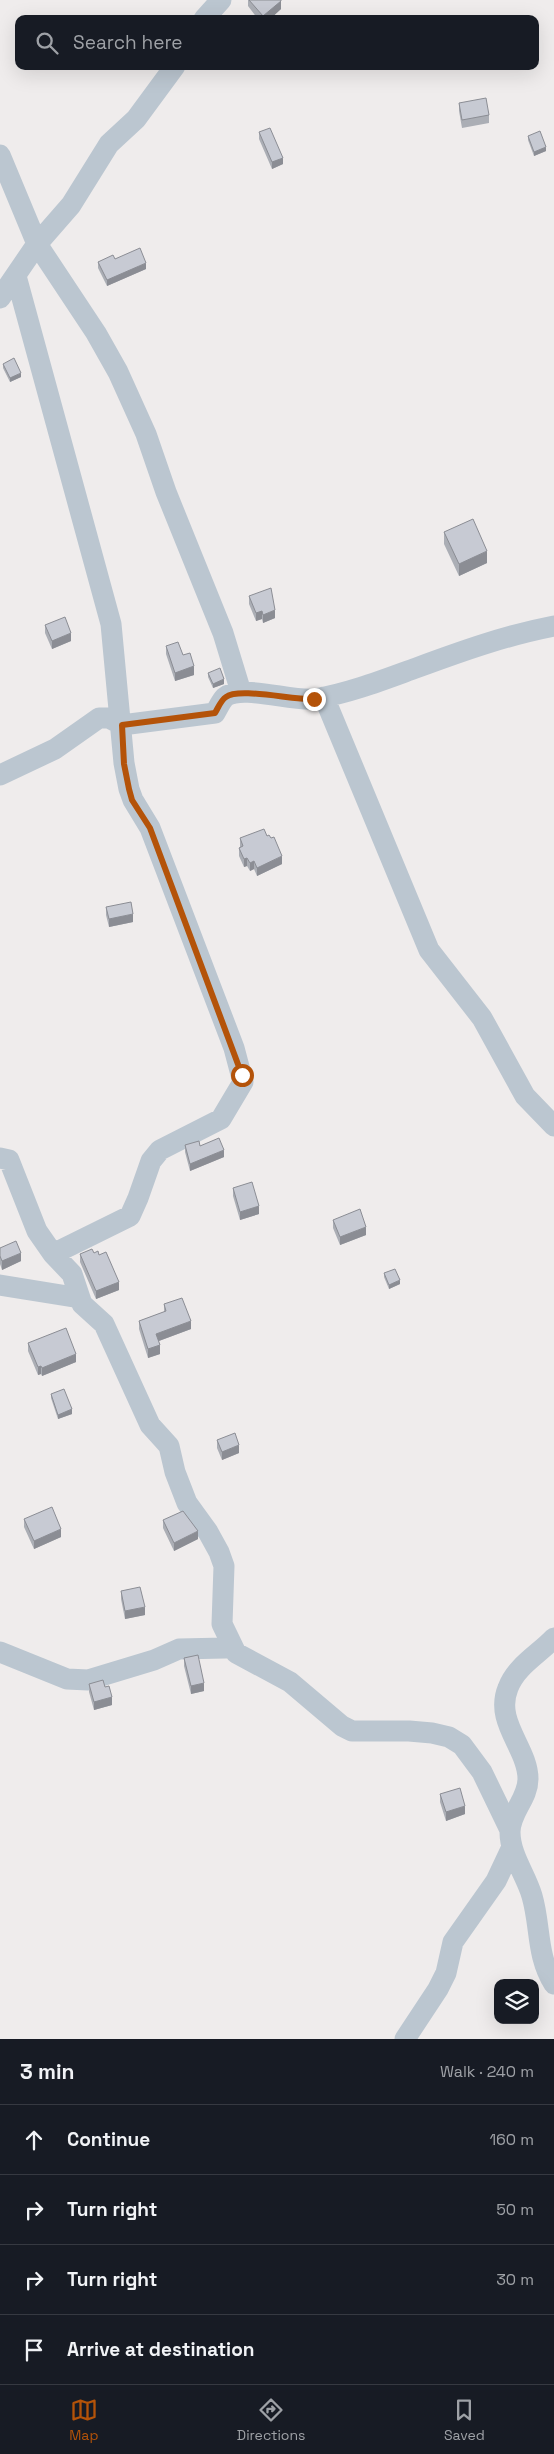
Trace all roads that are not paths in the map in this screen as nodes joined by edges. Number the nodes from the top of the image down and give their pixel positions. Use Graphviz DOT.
graph roads {
  1 [pos="222,0"];
  2 [pos="208,15"];
  3 [pos="172,70"];
  4 [pos="0,155"];
  5 [pos="37,244"];
  6 [pos="16,276"];
  7 [pos="0,298"];
  8 [pos="554,626"];
  9 [pos="241,692"];
  10 [pos="324,697"];
  11 [pos="122,725"];
  12 [pos="0,775"];
  13 [pos="554,1126"];
  14 [pos="0,1158"];
  15 [pos="53,1254"];
  16 [pos="0,1285"];
  17 [pos="80,1298"];
  18 [pos="554,1638"];
  19 [pos="231,1644"];
  20 [pos="0,1652"];
  21 [pos="511,1838"];
  22 [pos="554,1984"];
  23 [pos="405,2039"];
  1 -- 2 [label="street"];
  3 -- 5 [label="street"];
  4 -- 5 [label="street"];
  5 -- 6 [label="street"];
  5 -- 9 [label="street"];
  6 -- 7 [label="street"];
  6 -- 11 [label="street"];
  8 -- 10 [label="street"];
  9 -- 10 [label="street"];
  9 -- 11 [label="street"];
  10 -- 13 [label="street"];
  11 -- 12 [label="street"];
  11 -- 15 [label="street"];
  14 -- 15 [label="street"];
  15 -- 17 [label="street"];
  16 -- 17 [label="street"];
  17 -- 19 [label="street"];
  18 -- 21 [label="street"];
  19 -- 20 [label="street"];
  19 -- 21 [label="street"];
  21 -- 22 [label="street"];
  21 -- 23 [label="street"];
}
